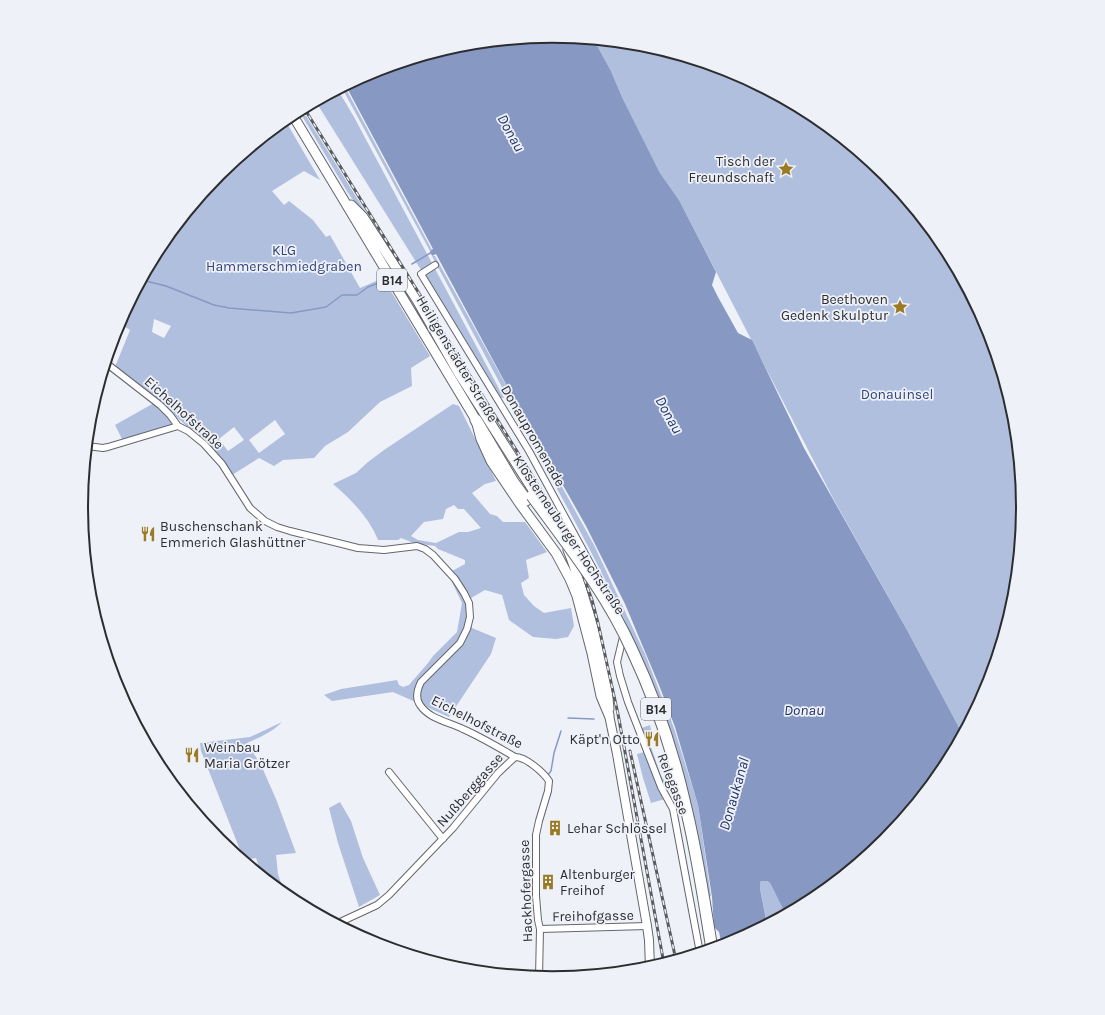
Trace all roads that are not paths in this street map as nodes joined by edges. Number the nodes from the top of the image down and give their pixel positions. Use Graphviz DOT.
graph roads {
  1 [pos="296,120"];
  2 [pos="338,190"];
  3 [pos="435,265"];
  4 [pos="110,366"];
  5 [pos="476,420"];
  6 [pos="178,426"];
  7 [pos="92,447"];
  8 [pos="498,455"];
  9 [pos="624,628"];
  10 [pos="609,715"];
  11 [pos="515,757"];
  12 [pos="389,772"];
  13 [pos="549,781"];
  14 [pos="443,839"];
  15 [pos="342,921"];
  16 [pos="647,926"];
  17 [pos="540,929"];
  18 [pos="711,944"];
  19 [pos="704,946"];
  20 [pos="699,948"];
  21 [pos="650,961"];
  22 [pos="539,972"];
  1 -- 2 [label="main road, Heiligenstädter Straße / B14"];
  2 -- 5 [label="main road, Heiligenstädter Straße / B14"];
  2 -- 10 [label="main road"];
  3 -- 9 [label="street, Donaupromenade"];
  4 -- 6 [label="street, Eichelhofstraße"];
  5 -- 8 [label="highway, Heiligenstädter Straße / B14"];
  5 -- 10 [label="main road"];
  6 -- 7 [label="street"];
  6 -- 11 [label="street, Eichelhofstraße"];
  8 -- 18 [label="highway, Klosterneuburger Hochstraße / B14, bridge"];
  8 -- 19 [label="highway, Klosterneuburger Hochstraße / B14"];
  9 -- 20 [label="street, Relegasse"];
  10 -- 16 [label="main road"];
  11 -- 13 [label="street, Eichelhofstraße"];
  11 -- 14 [label="street, Nußberggasse"];
  12 -- 14 [label="street, Nußberggasse"];
  13 -- 17 [label="street, Hackhofergasse"];
  14 -- 15 [label="street, Nußberggasse"];
  16 -- 17 [label="street, Freihofgasse"];
  16 -- 21 [label="main road"];
  17 -- 22 [label="street, Hackhofergasse"];
}
